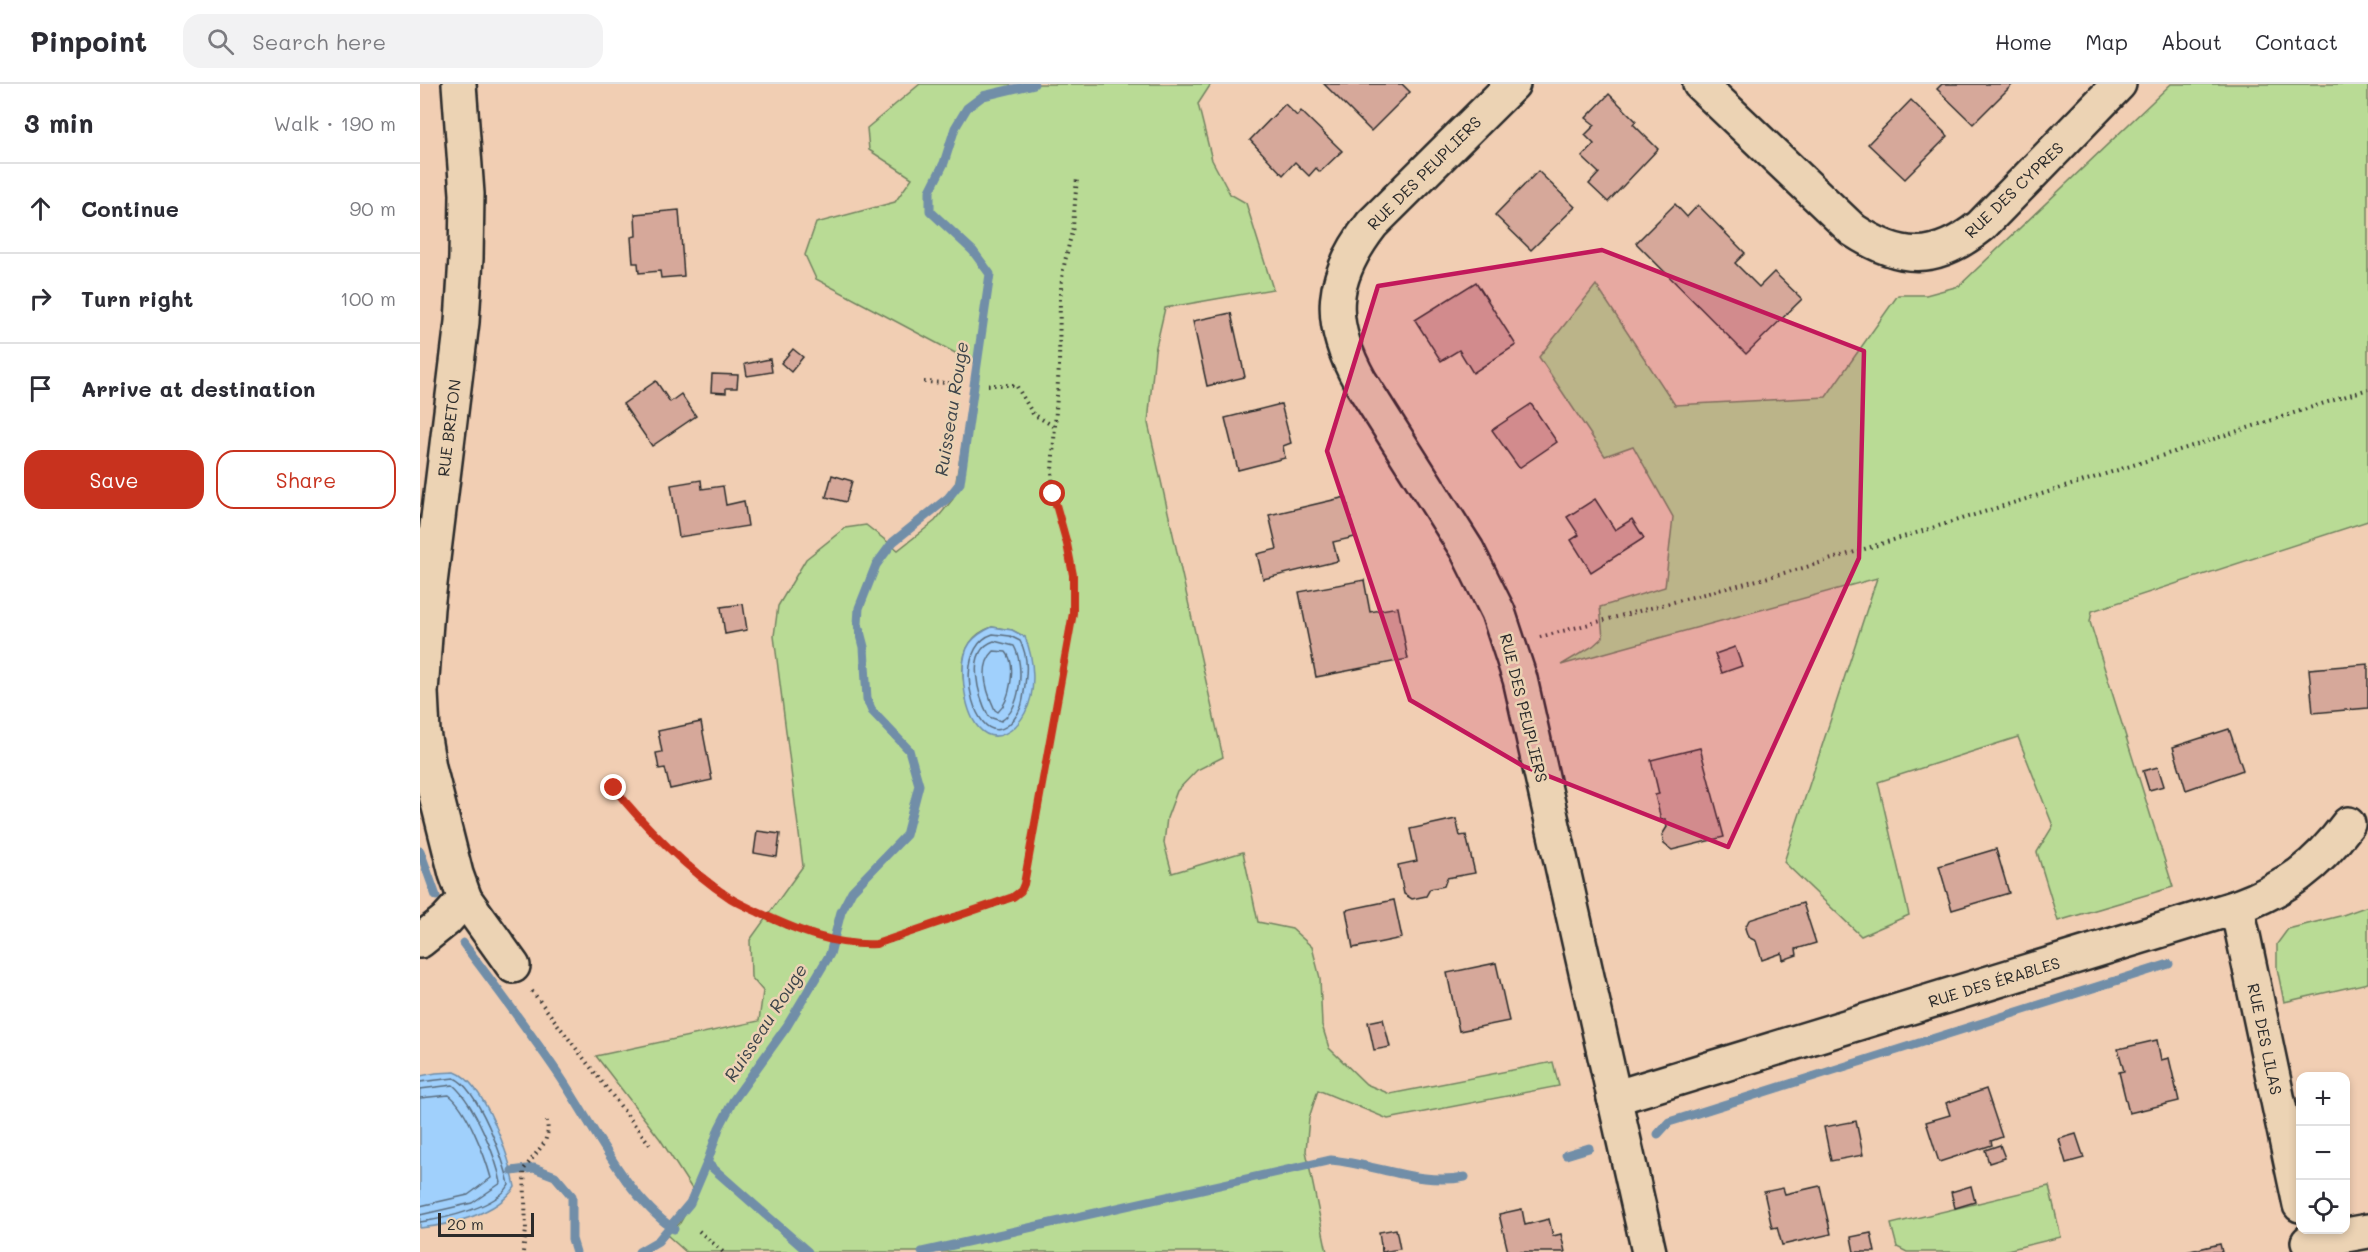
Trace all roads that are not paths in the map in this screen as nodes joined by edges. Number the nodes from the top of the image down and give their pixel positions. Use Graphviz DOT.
graph roads {
  1 [pos="459,84"];
  2 [pos="1513,84"];
  3 [pos="1700,84"];
  4 [pos="2119,84"];
  5 [pos="2348,824"];
  6 [pos="465,899"];
  7 [pos="2238,907"];
  8 [pos="420,941"];
  9 [pos="513,966"];
  10 [pos="1614,1098"];
  11 [pos="2296,1181"];
  12 [pos="2368,1231"];
  13 [pos="2308,1241"];
  14 [pos="1649,1252"];
  1 -- 6 [label="street, RUE BRETON"];
  2 -- 10 [label="street, RUE DES PEUPLIERS"];
  3 -- 4 [label="street, RUE DES CYPRES"];
  5 -- 7 [label="street, RUE DES ÉRABLES"];
  6 -- 8 [label="street"];
  6 -- 9 [label="street, RUE BRETON"];
  7 -- 10 [label="street, RUE DES ÉRABLES"];
  7 -- 11 [label="street, RUE DES LILAS"];
  10 -- 14 [label="street, RUE DES PEUPLIERS"];
  12 -- 13 [label="street"];
}
